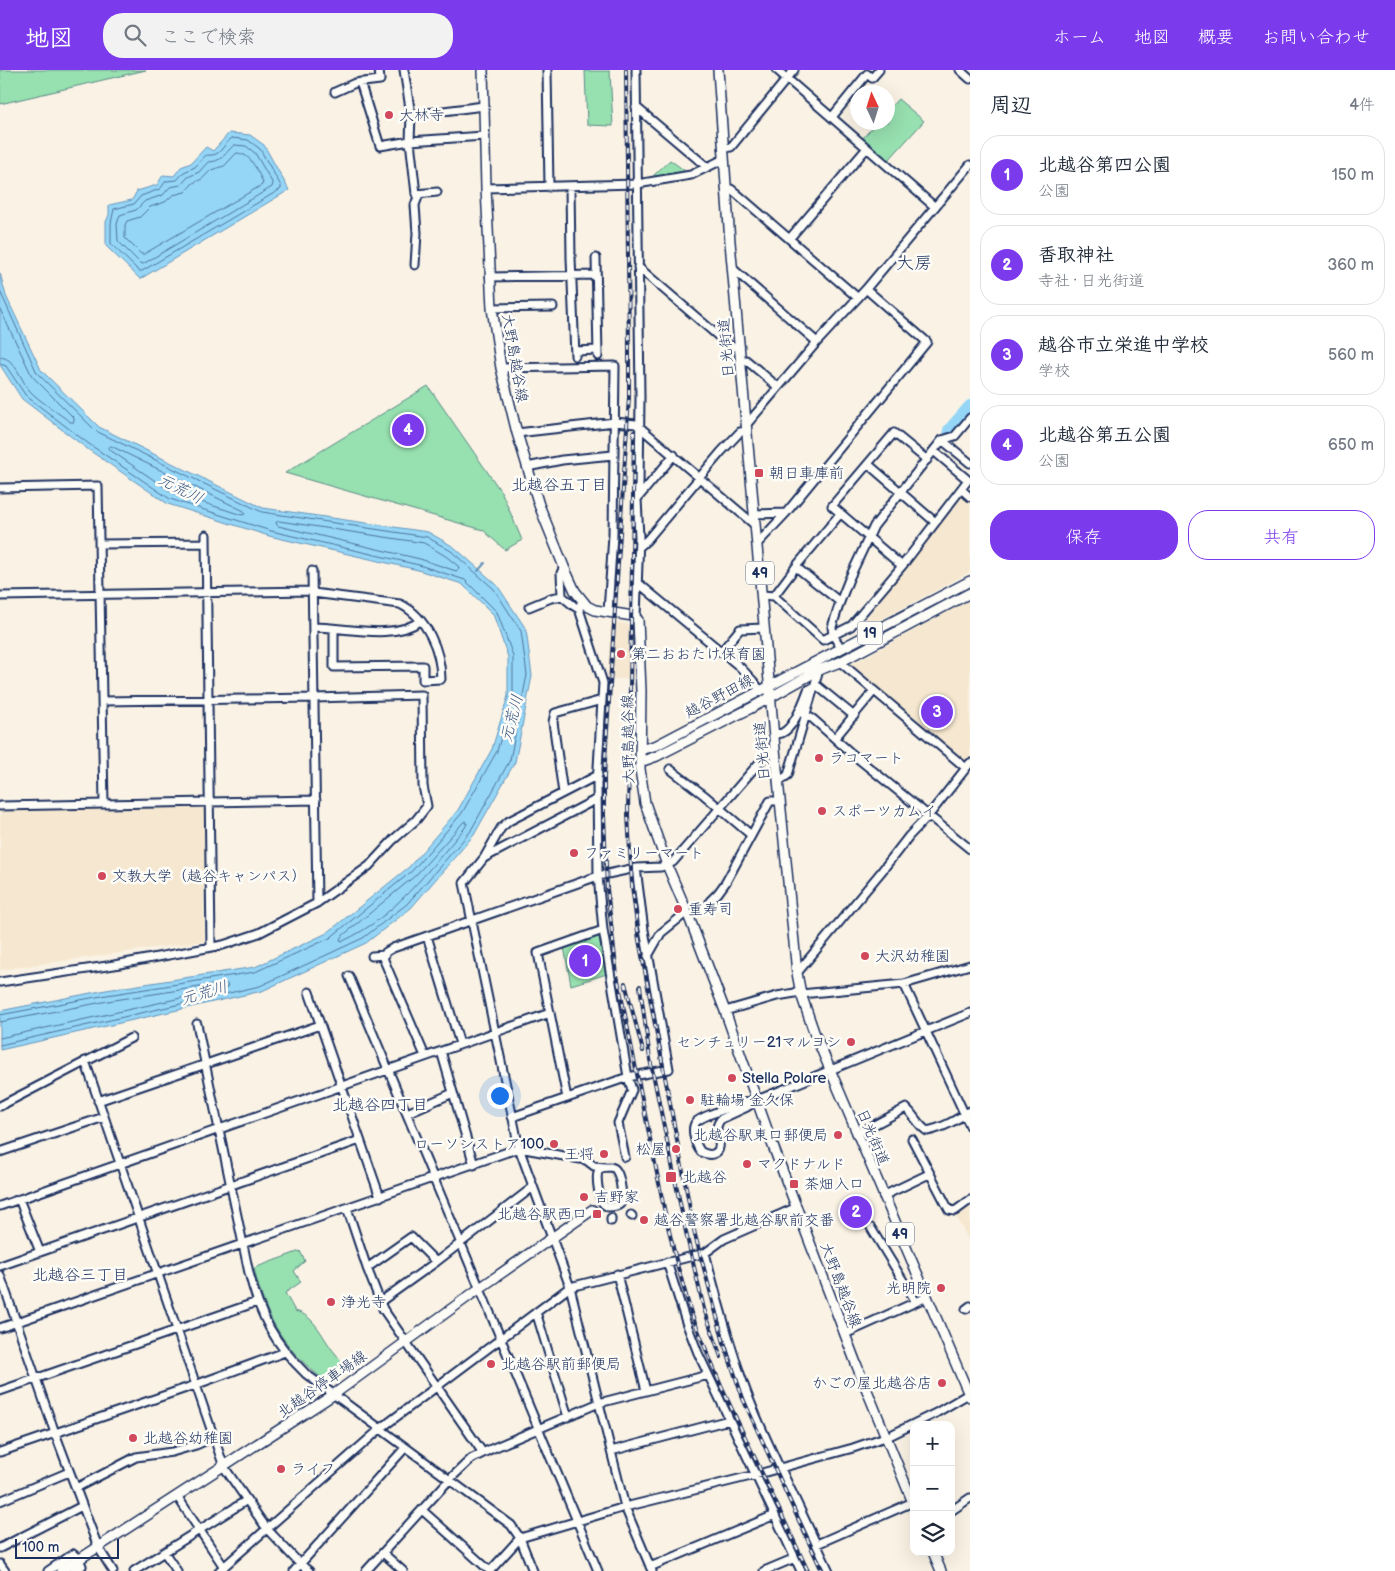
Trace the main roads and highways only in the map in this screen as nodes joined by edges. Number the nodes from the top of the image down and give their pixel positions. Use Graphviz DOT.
graph roads {
  1 [pos="483,70"];
  2 [pos="718,70"];
  3 [pos="970,581"];
  4 [pos="970,593"];
  5 [pos="770,685"];
  6 [pos="771,698"];
  7 [pos="640,750"];
  8 [pos="640,762"];
  9 [pos="592,1210"];
  10 [pos="970,1395"];
  11 [pos="910,1497"];
  12 [pos="935,1556"];
  13 [pos="61,1571"];
  14 [pos="941,1571"];
  1 -- 7 [label="main road, 大野島越谷線"];
  2 -- 5 [label="main road, 日光街道 / 49"];
  3 -- 5 [label="main road, 越谷野田線 / 19"];
  4 -- 6 [label="main road, 越谷野田線 / 19"];
  5 -- 6 [label="main road, 日光街道 / 49"];
  5 -- 7 [label="main road, 越谷野田線 / 19"];
  6 -- 8 [label="main road, 越谷野田線 / 19"];
  6 -- 10 [label="main road, 日光街道 / 49"];
  7 -- 8 [label="main road, 大野島越谷線"];
  8 -- 11 [label="main road, 大野島越谷線"];
  9 -- 13 [label="main road, 北越谷停車場線"];
  12 -- 14 [label="main road"];
}
